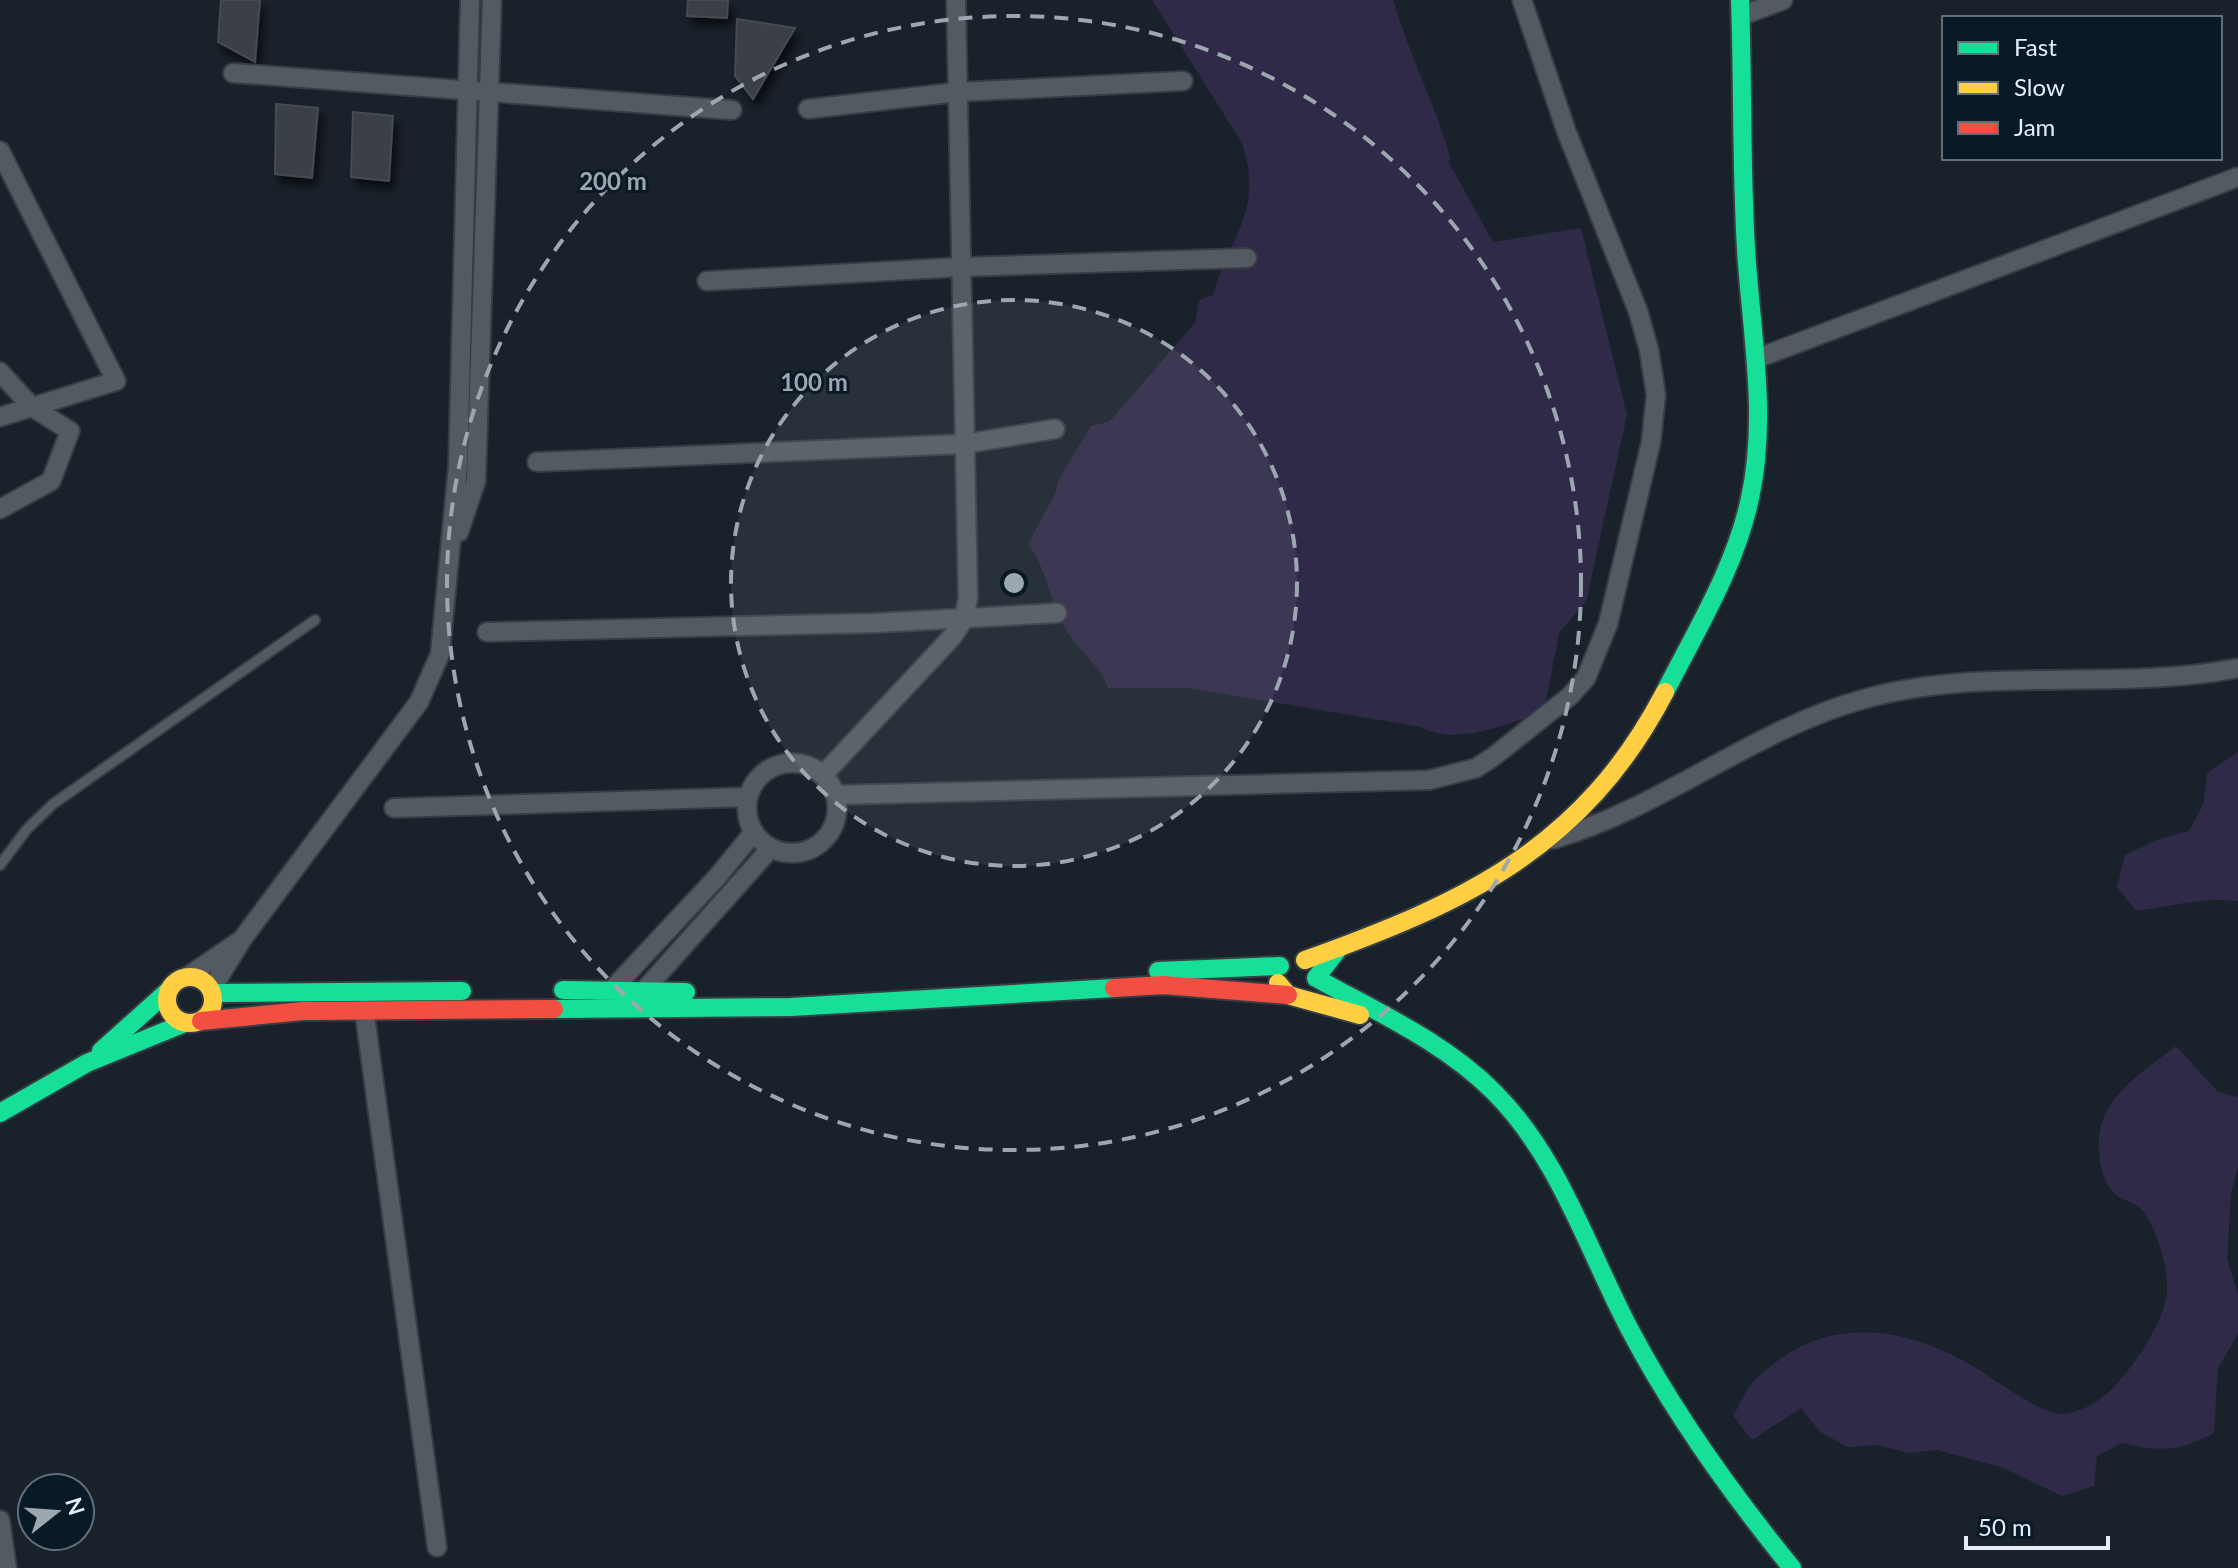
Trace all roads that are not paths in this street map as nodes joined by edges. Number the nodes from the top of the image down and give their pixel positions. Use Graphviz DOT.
graph roads {
  1 [pos="470,0"];
  2 [pos="492,0"];
  3 [pos="956,0"];
  4 [pos="1522,0"];
  5 [pos="1783,0"];
  6 [pos="1740,8"];
  7 [pos="233,73"];
  8 [pos="1183,81"];
  9 [pos="465,89"];
  10 [pos="487,90"];
  11 [pos="958,92"];
  12 [pos="808,109"];
  13 [pos="732,110"];
  14 [pos="0,151"];
  15 [pos="2238,177"];
  16 [pos="464,187"];
  17 [pos="486,189"];
  18 [pos="463,235"];
  19 [pos="485,236"];
  20 [pos="1247,258"];
  21 [pos="962,267"];
  22 [pos="707,281"];
  23 [pos="1758,358"];
  24 [pos="462,359"];
  25 [pos="481,360"];
  26 [pos="0,372"];
  27 [pos="32,407"];
  28 [pos="0,417"];
  29 [pos="1055,429"];
  30 [pos="964,444"];
  31 [pos="537,462"];
  32 [pos="0,509"];
  33 [pos="450,557"];
  34 [pos="1057,613"];
  35 [pos="964,619"];
  36 [pos="315,620"];
  37 [pos="487,632"];
  38 [pos="2238,668"];
  39 [pos="823,775"];
  40 [pos="835,795"];
  41 [pos="748,797"];
  42 [pos="394,808"];
  43 [pos="754,832"];
  44 [pos="1548,841"];
  45 [pos="771,848"];
  46 [pos="0,865"];
  47 [pos="718,876"];
  48 [pos="733,891"];
  49 [pos="243,938"];
  50 [pos="1339,948"];
  51 [pos="1305,960"];
  52 [pos="1280,966"];
  53 [pos="187,977"];
  54 [pos="1316,978"];
  55 [pos="611,990"];
  56 [pos="645,990"];
  57 [pos="168,991"];
  58 [pos="212,991"];
  59 [pos="1294,996"];
  60 [pos="597,1007"];
  61 [pos="629,1007"];
  62 [pos="364,1009"];
  63 [pos="193,1022"];
  64 [pos="1401,1027"];
  65 [pos="87,1063"];
  66 [pos="0,1113"];
  67 [pos="0,1520"];
  68 [pos="437,1547"];
  69 [pos="7,1568"];
  70 [pos="1792,1568"];
  1 -- 9 [label="street"];
  2 -- 10 [label="street"];
  3 -- 11 [label="street"];
  4 -- 40 [label="street"];
  5 -- 6 [label="street"];
  6 -- 23 [label="street"];
  7 -- 9 [label="street"];
  8 -- 11 [label="street"];
  9 -- 10 [label="street"];
  9 -- 16 [label="street"];
  10 -- 13 [label="street"];
  10 -- 17 [label="street"];
  11 -- 12 [label="street"];
  11 -- 21 [label="street"];
  14 -- 27 [label="street"];
  15 -- 23 [label="street"];
  16 -- 17 [label="street"];
  16 -- 18 [label="street"];
  17 -- 19 [label="street"];
  18 -- 19 [label="street"];
  18 -- 24 [label="street"];
  19 -- 25 [label="street"];
  20 -- 21 [label="street"];
  21 -- 22 [label="street"];
  21 -- 30 [label="street"];
  23 -- 44 [label="street"];
  24 -- 25 [label="street"];
  24 -- 33 [label="street"];
  25 -- 33 [label="street"];
  26 -- 27 [label="street"];
  27 -- 28 [label="street"];
  27 -- 32 [label="street"];
  29 -- 30 [label="street"];
  30 -- 31 [label="street"];
  30 -- 35 [label="street"];
  33 -- 49 [label="street"];
  34 -- 35 [label="street"];
  35 -- 37 [label="street"];
  35 -- 39 [label="street"];
  36 -- 46 [label="lane"];
  38 -- 44 [label="street"];
  39 -- 40 [label="street"];
  39 -- 41 [label="street"];
  40 -- 45 [label="street"];
  41 -- 42 [label="street"];
  41 -- 43 [label="street"];
  43 -- 45 [label="street"];
  43 -- 47 [label="street"];
  44 -- 50 [label="street"];
  45 -- 48 [label="street"];
  47 -- 48 [label="street"];
  47 -- 55 [label="street"];
  48 -- 56 [label="street"];
  49 -- 53 [label="street"];
  49 -- 58 [label="street"];
  50 -- 51 [label="street"];
  50 -- 54 [label="street"];
  51 -- 52 [label="street"];
  51 -- 54 [label="street"];
  52 -- 56 [label="street"];
  52 -- 59 [label="street"];
  53 -- 57 [label="street"];
  53 -- 58 [label="street"];
  54 -- 59 [label="street"];
  54 -- 64 [label="street"];
  55 -- 56 [label="street"];
  55 -- 58 [label="street"];
  55 -- 60 [label="street"];
  56 -- 61 [label="street"];
  57 -- 63 [label="street"];
  57 -- 65 [label="street"];
  58 -- 63 [label="street"];
  59 -- 61 [label="street"];
  59 -- 64 [label="street"];
  60 -- 61 [label="street"];
  60 -- 62 [label="street"];
  62 -- 63 [label="street"];
  62 -- 68 [label="street"];
  63 -- 65 [label="street"];
  64 -- 70 [label="street"];
  65 -- 66 [label="street"];
  67 -- 69 [label="street"];
}
